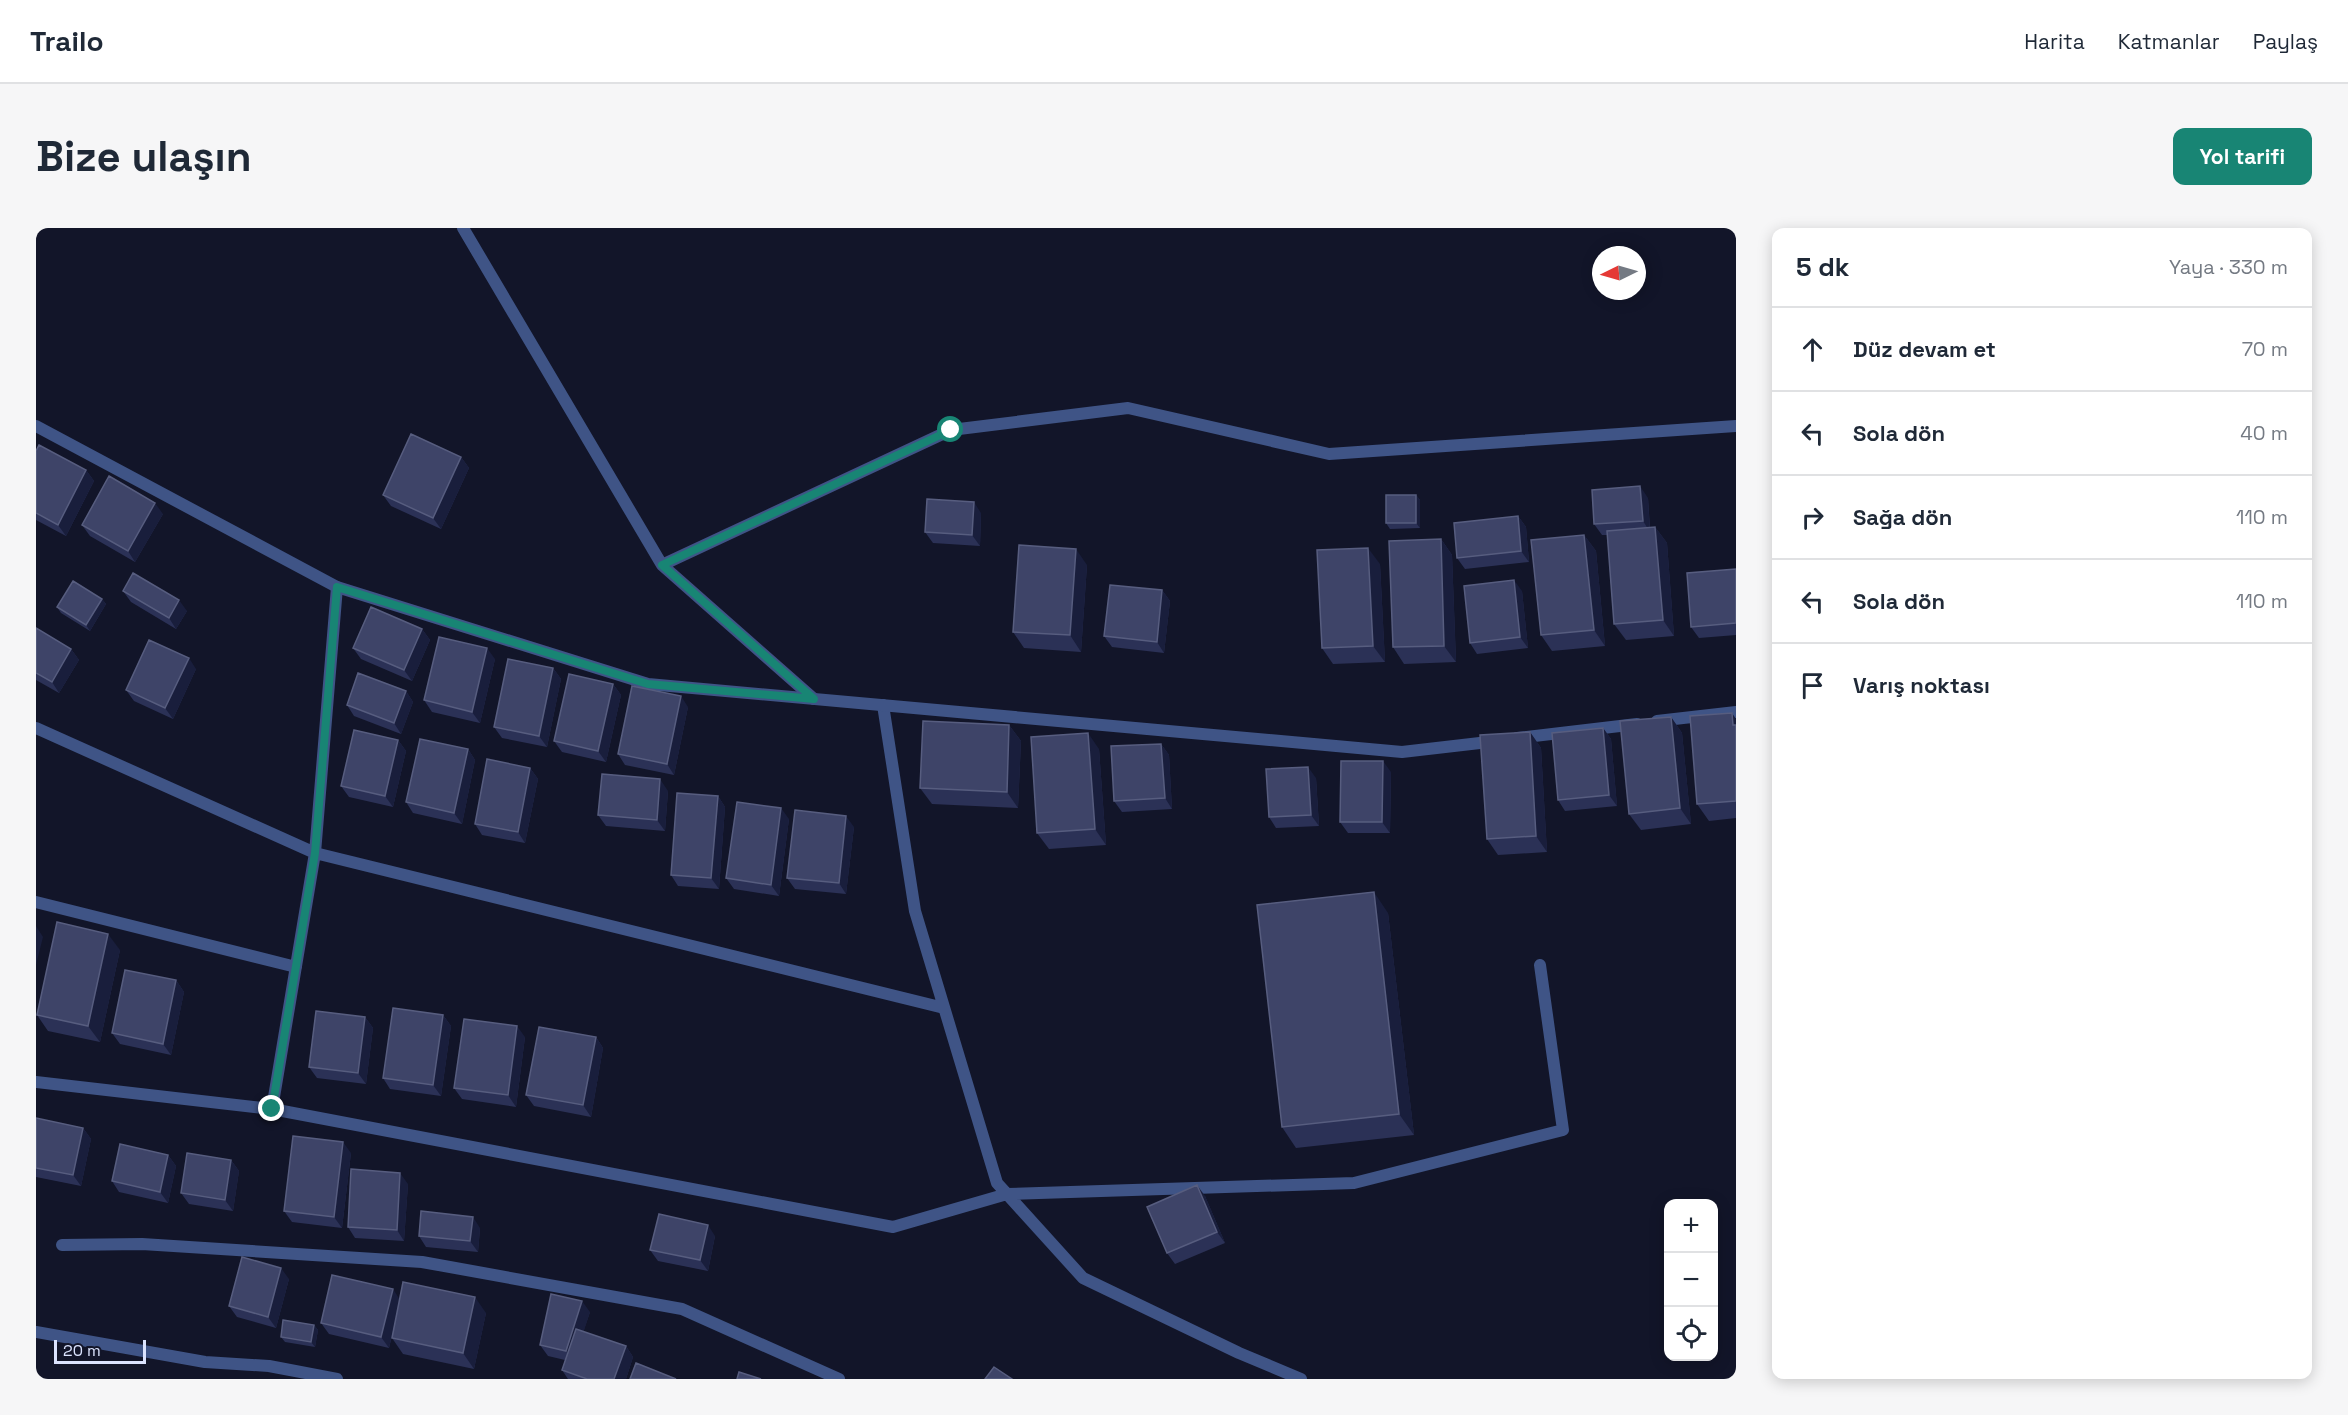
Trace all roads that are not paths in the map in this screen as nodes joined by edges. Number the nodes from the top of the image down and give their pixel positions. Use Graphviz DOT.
graph roads {
  1 [pos="463,228"];
  2 [pos="36,426"];
  3 [pos="1736,426"];
  4 [pos="662,565"];
  5 [pos="337,587"];
  6 [pos="814,699"];
  7 [pos="883,705"];
  8 [pos="1736,712"];
  9 [pos="36,728"];
  10 [pos="315,853"];
  11 [pos="36,902"];
  12 [pos="1540,965"];
  13 [pos="296,967"];
  14 [pos="944,1008"];
  15 [pos="36,1082"];
  16 [pos="272,1109"];
  17 [pos="1007,1194"];
  18 [pos="62,1245"];
  19 [pos="36,1332"];
  20 [pos="337,1379"];
  21 [pos="839,1379"];
  22 [pos="1301,1379"];
  1 -- 4 [label="street"];
  2 -- 5 [label="street"];
  3 -- 4 [label="street"];
  4 -- 6 [label="street"];
  5 -- 6 [label="street"];
  5 -- 10 [label="street"];
  6 -- 7 [label="street"];
  7 -- 8 [label="street"];
  7 -- 14 [label="street"];
  9 -- 10 [label="street"];
  10 -- 13 [label="street"];
  10 -- 14 [label="street"];
  11 -- 13 [label="street"];
  12 -- 17 [label="street"];
  13 -- 16 [label="street"];
  14 -- 17 [label="street"];
  15 -- 16 [label="street"];
  16 -- 17 [label="street"];
  17 -- 22 [label="street"];
  18 -- 21 [label="street"];
  19 -- 20 [label="street"];
}
